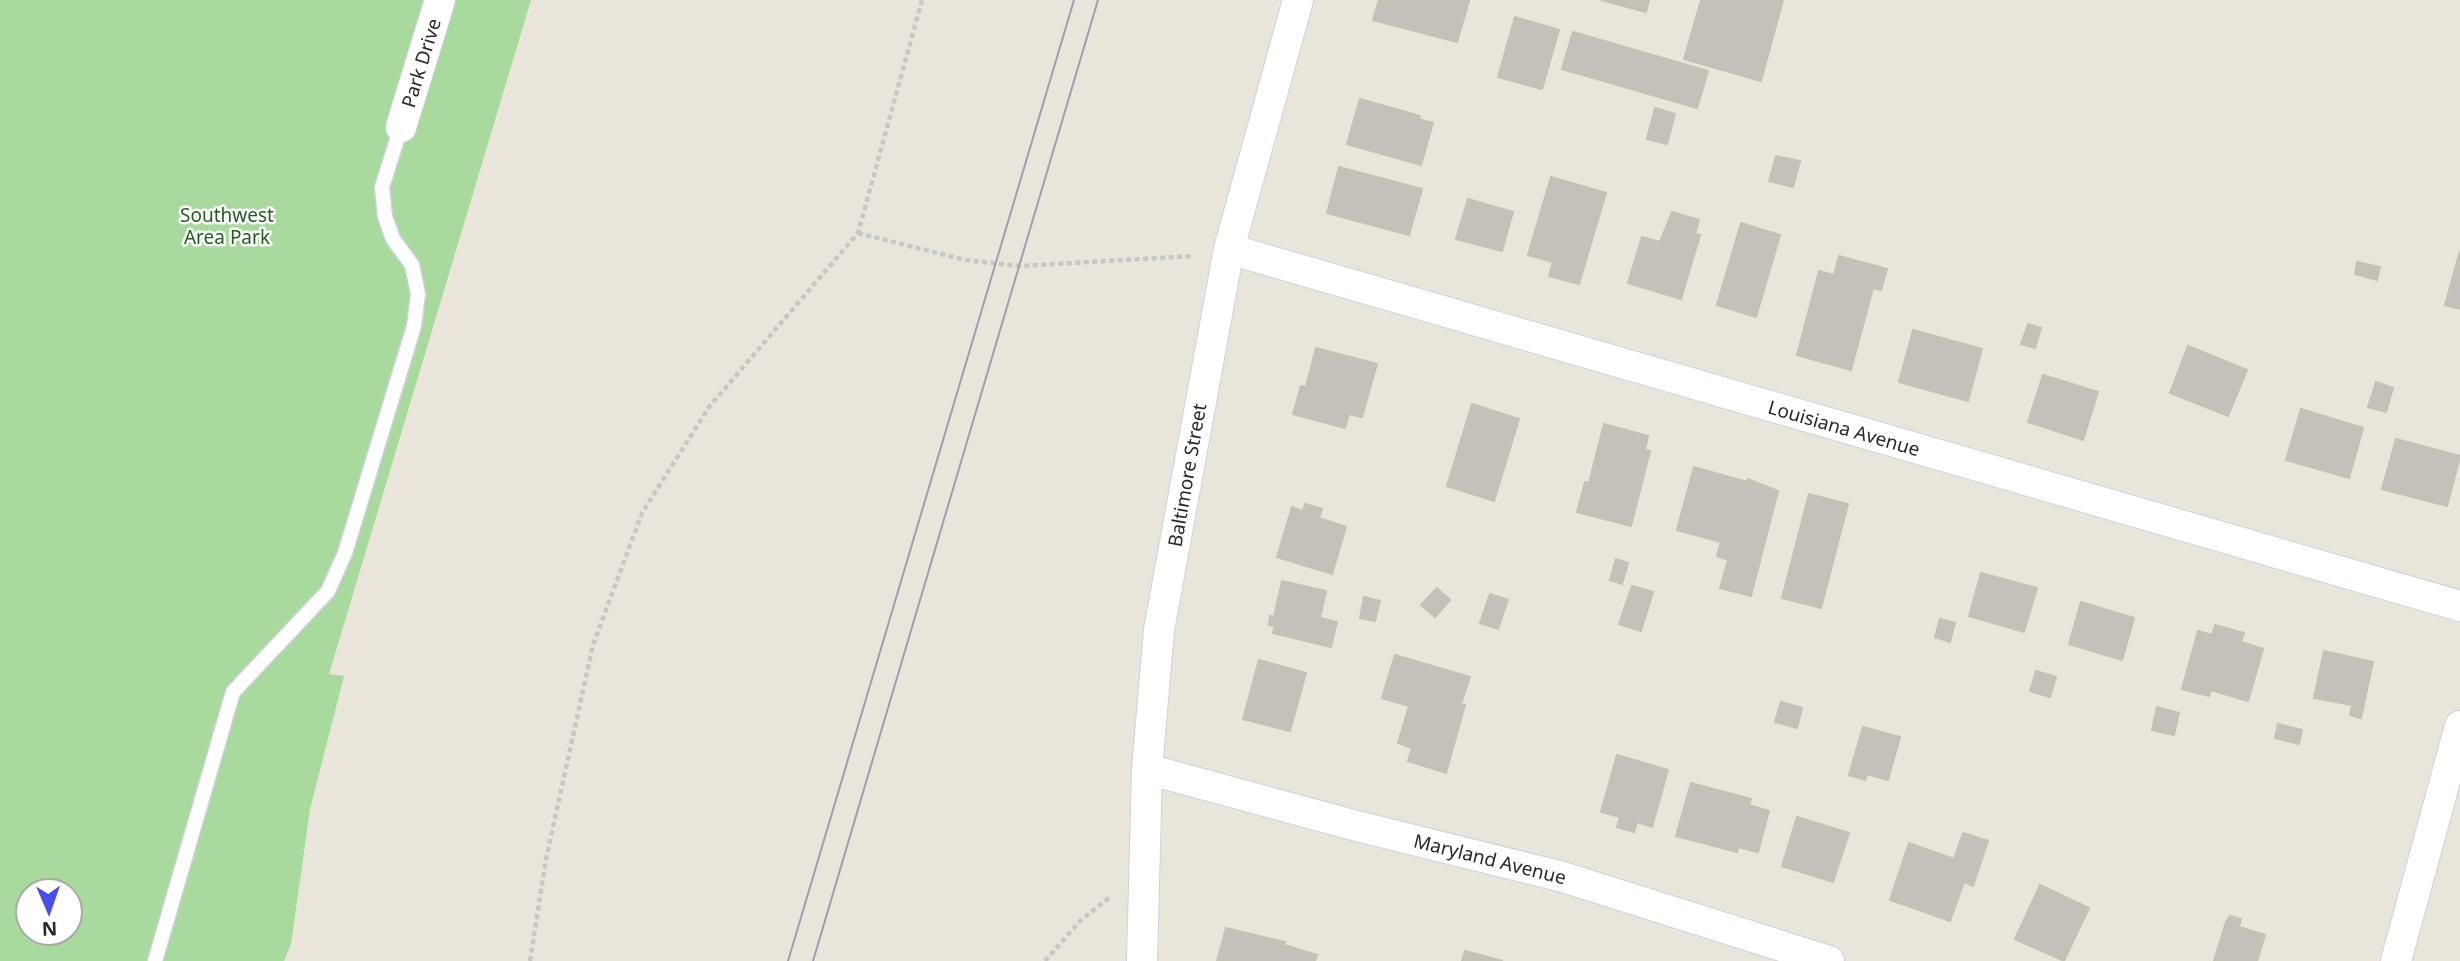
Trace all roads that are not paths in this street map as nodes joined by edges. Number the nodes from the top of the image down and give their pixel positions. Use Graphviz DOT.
graph roads {
  1 [pos="440,0"];
  2 [pos="1298,0"];
  3 [pos="401,127"];
  4 [pos="1229,249"];
  5 [pos="2460,607"];
  6 [pos="2460,726"];
  7 [pos="1147,769"];
  8 [pos="155,961"];
  9 [pos="1142,961"];
  10 [pos="1829,961"];
  11 [pos="2396,961"];
  1 -- 3 [label="street, Park Drive"];
  2 -- 4 [label="street, Baltimore Street"];
  3 -- 8 [label="lane"];
  4 -- 5 [label="street, Louisiana Avenue"];
  4 -- 7 [label="street, Baltimore Street"];
  6 -- 11 [label="street"];
  7 -- 9 [label="street, Baltimore Street"];
  7 -- 10 [label="street, Maryland Avenue"];
}
